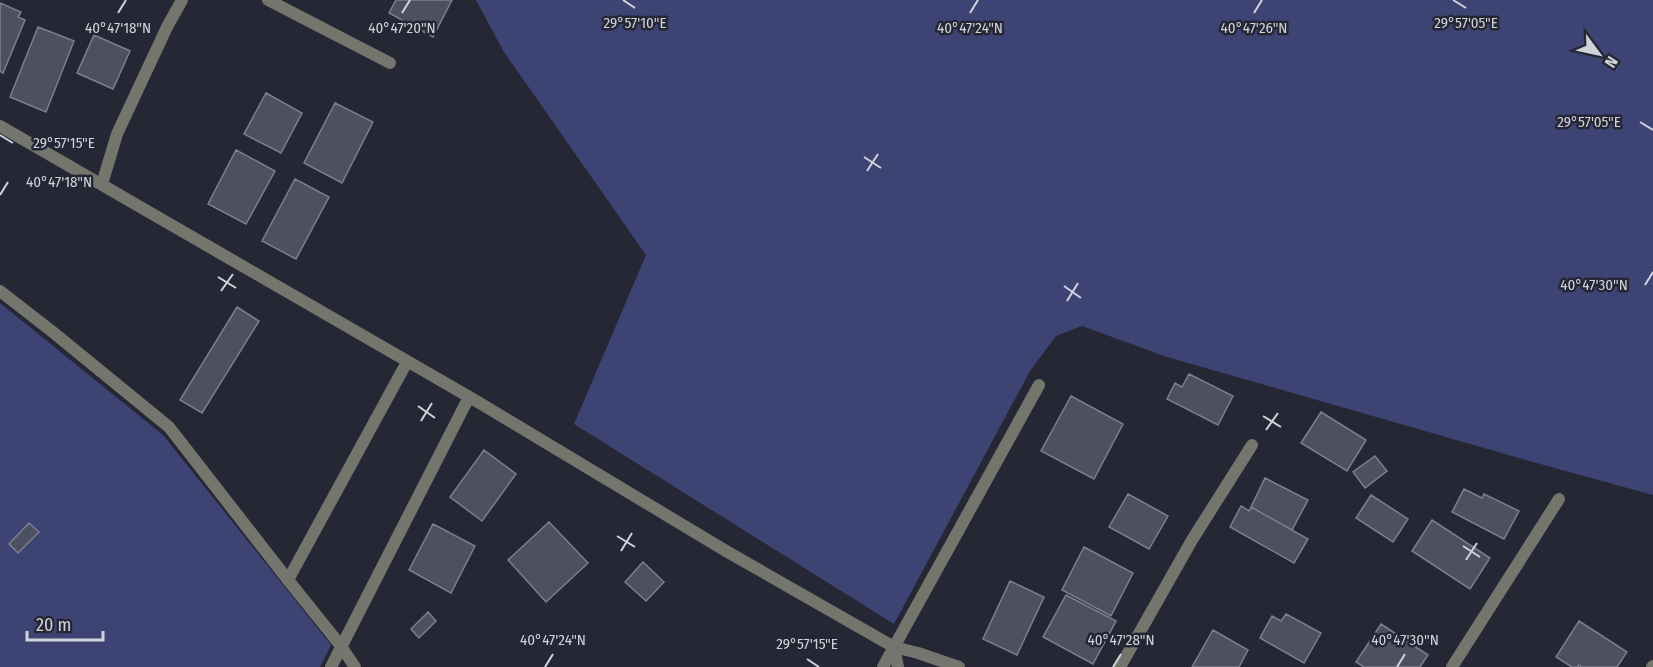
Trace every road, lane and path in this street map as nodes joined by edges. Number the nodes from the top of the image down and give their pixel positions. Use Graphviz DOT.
graph roads {
  1 [pos="182,0"];
  2 [pos="268,0"];
  3 [pos="390,63"];
  4 [pos="0,126"];
  5 [pos="102,184"];
  6 [pos="0,291"];
  7 [pos="407,362"];
  8 [pos="1039,385"];
  9 [pos="469,397"];
  10 [pos="1252,445"];
  11 [pos="1559,499"];
  12 [pos="288,580"];
  13 [pos="341,646"];
  14 [pos="894,646"];
  15 [pos="331,667"];
  16 [pos="355,667"];
  17 [pos="883,667"];
  18 [pos="898,667"];
  19 [pos="959,667"];
  20 [pos="1120,667"];
  21 [pos="1452,667"];
  1 -- 5 [label="street"];
  2 -- 3 [label="street"];
  4 -- 5 [label="street"];
  5 -- 7 [label="street"];
  6 -- 12 [label="street"];
  7 -- 9 [label="street"];
  7 -- 12 [label="street"];
  8 -- 14 [label="street"];
  9 -- 13 [label="street"];
  9 -- 14 [label="street"];
  10 -- 20 [label="street"];
  11 -- 21 [label="street"];
  12 -- 13 [label="street"];
  13 -- 15 [label="street"];
  13 -- 16 [label="street"];
  14 -- 17 [label="street"];
  14 -- 18 [label="street"];
  14 -- 19 [label="street"];
}
